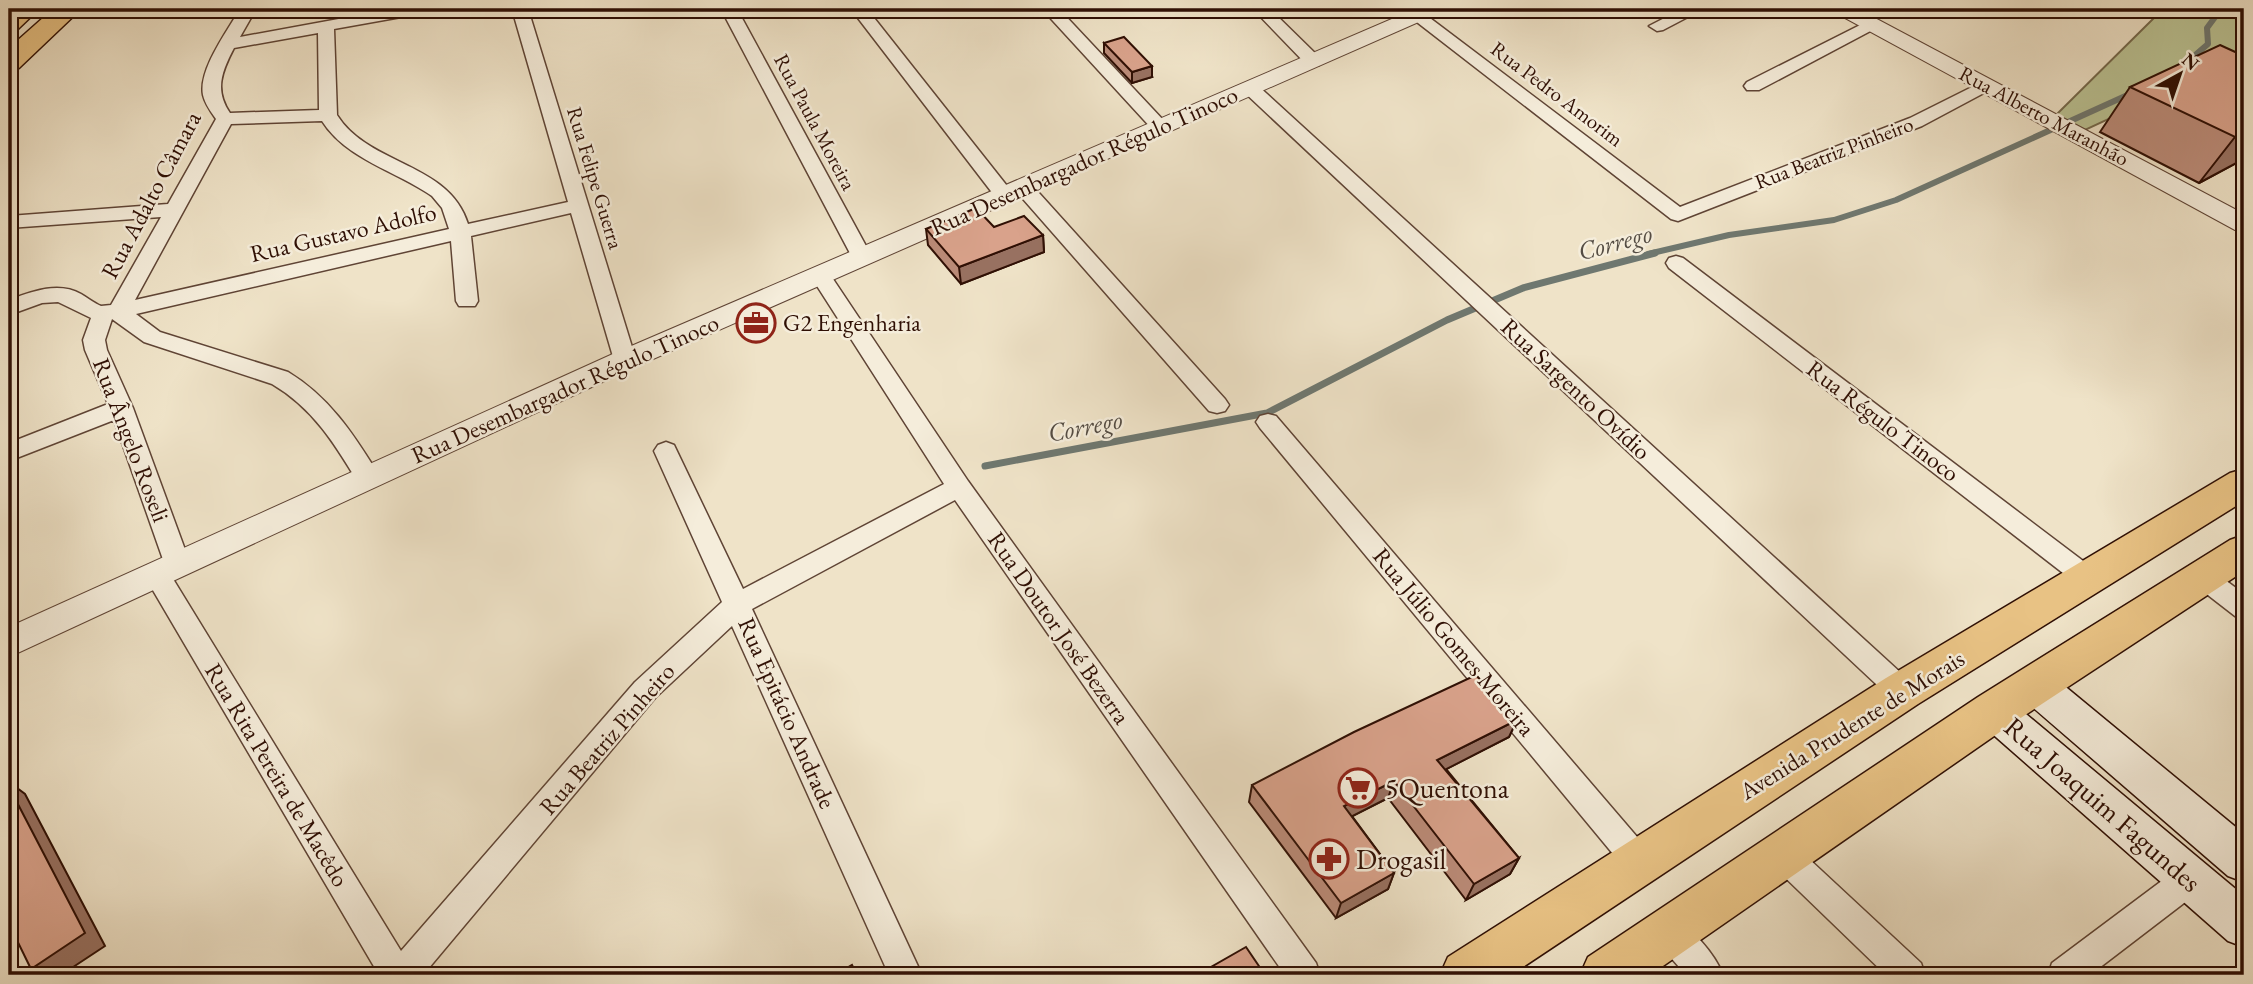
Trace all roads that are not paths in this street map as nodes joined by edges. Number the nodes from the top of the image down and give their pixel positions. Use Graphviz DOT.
graph roads {
  1 [pos="26,9"];
  2 [pos="68,9"];
  3 [pos="248,9"];
  4 [pos="418,9"];
  5 [pos="520,9"];
  6 [pos="729,9"];
  7 [pos="859,9"];
  8 [pos="1050,9"];
  9 [pos="1261,9"];
  10 [pos="1695,9"];
  11 [pos="1843,9"];
  12 [pos="1419,11"];
  13 [pos="9,24"];
  14 [pos="1872,24"];
  15 [pos="1657,26"];
  16 [pos="326,27"];
  17 [pos="229,44"];
  18 [pos="1313,61"];
  19 [pos="9,62"];
  20 [pos="1753,86"];
  21 [pos="1988,86"];
  22 [pos="1251,88"];
  23 [pos="328,115"];
  24 [pos="225,119"];
  25 [pos="1160,127"];
  26 [pos="1013,191"];
  27 [pos="580,205"];
  28 [pos="172,210"];
  29 [pos="1678,215"];
  30 [pos="9,222"];
  31 [pos="2244,224"];
  32 [pos="459,233"];
  33 [pos="862,257"];
  34 [pos="1676,263"];
  35 [pos="820,275"];
  36 [pos="467,301"];
  37 [pos="9,307"];
  38 [pos="110,313"];
  39 [pos="625,360"];
  40 [pos="1217,405"];
  41 [pos="121,408"];
  42 [pos="1268,422"];
  43 [pos="666,451"];
  44 [pos="9,452"];
  45 [pos="368,478"];
  46 [pos="2244,483"];
  47 [pos="959,487"];
  48 [pos="2244,551"];
  49 [pos="168,570"];
  50 [pos="2204,578"];
  51 [pos="2090,580"];
  52 [pos="738,604"];
  53 [pos="2244,607"];
  54 [pos="9,643"];
  55 [pos="2036,686"];
  56 [pos="1902,691"];
  57 [pos="1994,711"];
  58 [pos="2113,750"];
  59 [pos="2077,781"];
  60 [pos="1783,855"];
  61 [pos="2244,860"];
  62 [pos="1639,862"];
  63 [pos="2190,878"];
  64 [pos="2244,925"];
  65 [pos="1670,933"];
  66 [pos="399,975"];
  67 [pos="906,975"];
  68 [pos="1304,975"];
  69 [pos="1466,975"];
  70 [pos="1606,975"];
  71 [pos="1707,975"];
  72 [pos="1909,975"];
  73 [pos="2064,975"];
  1 -- 13 [label="main road"];
  2 -- 19 [label="main road"];
  3 -- 17 [label="street, Rua Adalto Câmara"];
  4 -- 16 [label="street"];
  5 -- 27 [label="street, Rua Felipe Guerra"];
  6 -- 33 [label="street, Rua Paula Moreira"];
  7 -- 26 [label="street"];
  8 -- 25 [label="street"];
  9 -- 18 [label="street"];
  10 -- 15 [label="street"];
  11 -- 14 [label="street, Rua Alberto Maranhão"];
  12 -- 18 [label="street, Rua Desembargador Régulo Tinoco"];
  12 -- 29 [label="street, Rua Pedro Amorim"];
  14 -- 20 [label="street"];
  14 -- 21 [label="street, Rua Alberto Maranhão"];
  16 -- 17 [label="street"];
  16 -- 23 [label="street"];
  17 -- 24 [label="street, Rua Adalto Câmara"];
  18 -- 22 [label="street, Rua Desembargador Régulo Tinoco"];
  21 -- 29 [label="street, Rua Beatriz Pinheiro"];
  21 -- 31 [label="street, Rua Alberto Maranhão"];
  22 -- 25 [label="street, Rua Desembargador Régulo Tinoco"];
  22 -- 56 [label="street, Rua Sargento Ovídio"];
  23 -- 24 [label="street"];
  23 -- 32 [label="street"];
  24 -- 28 [label="street, Rua Adalto Câmara"];
  25 -- 26 [label="street, Rua Desembargador Régulo Tinoco"];
  26 -- 33 [label="street, Rua Desembargador Régulo Tinoco"];
  26 -- 40 [label="street"];
  27 -- 32 [label="street, Rua Gustavo Adolfo"];
  27 -- 39 [label="street, Rua Felipe Guerra"];
  28 -- 30 [label="street"];
  28 -- 38 [label="street, Rua Adalto Câmara"];
  32 -- 36 [label="street"];
  32 -- 38 [label="street, Rua Gustavo Adolfo"];
  33 -- 35 [label="street, Rua Desembargador Régulo Tinoco"];
  34 -- 51 [label="street, Rua Régulo Tinoco"];
  35 -- 39 [label="street, Rua Desembargador Régulo Tinoco"];
  35 -- 47 [label="street, Rua Doutor José Bezerra"];
  37 -- 38 [label="street"];
  38 -- 41 [label="street, Rua Ângelo Roseli"];
  38 -- 45 [label="street, Rua Adalto Câmara"];
  39 -- 45 [label="street, Rua Desembargador Régulo Tinoco"];
  41 -- 44 [label="street"];
  41 -- 49 [label="street, Rua Ângelo Roseli"];
  42 -- 62 [label="street, Rua Júlio Gomes Moreira"];
  43 -- 52 [label="street, Rua Epitácio Andrade"];
  45 -- 49 [label="street, Rua Desembargador Régulo Tinoco"];
  46 -- 51 [label="main road, Avenida Prudente de Morais"];
  47 -- 52 [label="street, Rua Beatriz Pinheiro"];
  47 -- 68 [label="street, Rua Doutor José Bezerra"];
  48 -- 50 [label="main road"];
  49 -- 54 [label="street, Rua Desembargador Régulo Tinoco"];
  49 -- 66 [label="street, Rua Rita Pereira de Macêdo"];
  50 -- 53 [label="street"];
  50 -- 55 [label="main road"];
  51 -- 56 [label="main road, Avenida Prudente de Morais"];
  52 -- 66 [label="street, Rua Beatriz Pinheiro"];
  52 -- 67 [label="street, Rua Epitácio Andrade"];
  55 -- 57 [label="main road"];
  55 -- 58 [label="main road, Rua Joaquim Fagundes"];
  56 -- 62 [label="main road, Avenida Prudente de Morais"];
  57 -- 59 [label="main road, Rua Joaquim Fagundes"];
  57 -- 60 [label="main road"];
  58 -- 59 [label="main road"];
  58 -- 61 [label="main road, Rua Joaquim Fagundes"];
  59 -- 63 [label="main road, Rua Joaquim Fagundes"];
  60 -- 65 [label="main road"];
  60 -- 72 [label="street"];
  62 -- 69 [label="main road, Avenida Prudente de Morais"];
  63 -- 64 [label="main road, Rua Joaquim Fagundes"];
  63 -- 73 [label="street"];
  65 -- 70 [label="main road"];
  65 -- 71 [label="street"];
}
